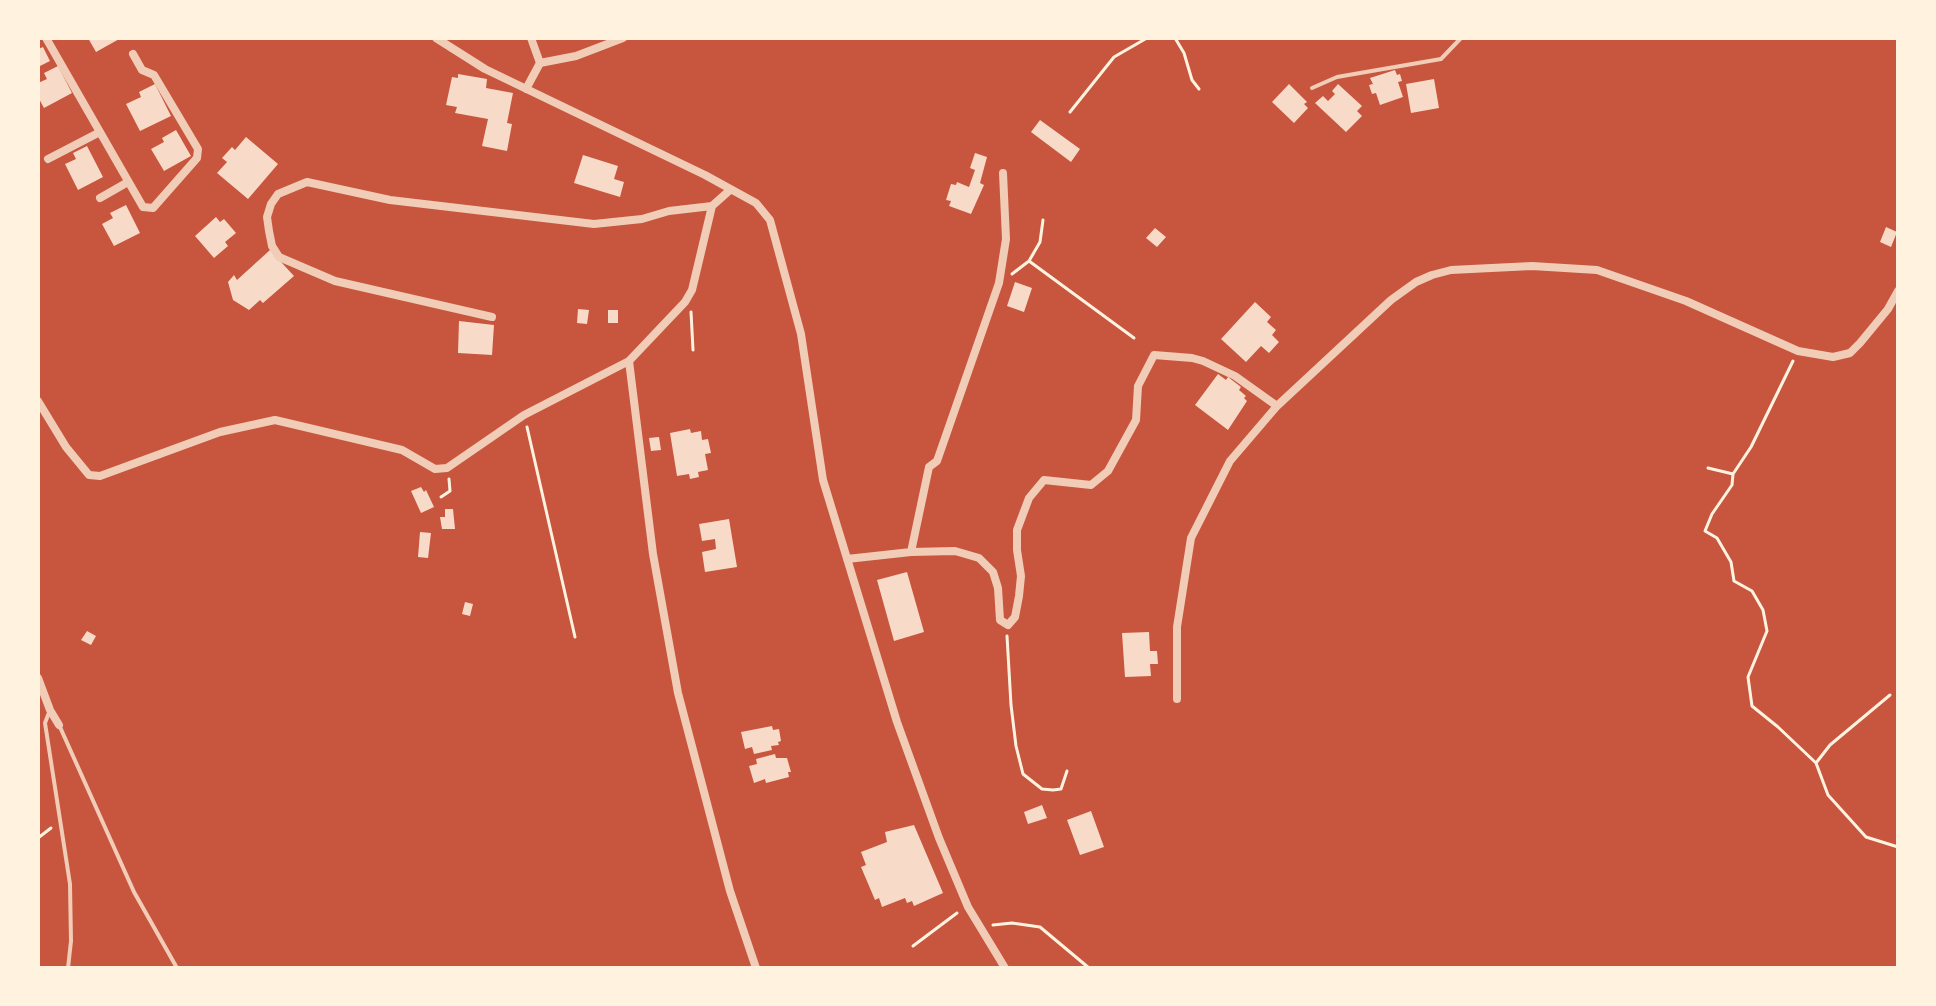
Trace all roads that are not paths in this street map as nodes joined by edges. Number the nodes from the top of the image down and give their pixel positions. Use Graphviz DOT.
graph roads {
  1 [pos="46,38"];
  2 [pos="436,38"];
  3 [pos="531,38"];
  4 [pos="623,38"];
  5 [pos="1461,38"];
  6 [pos="133,54"];
  7 [pos="540,63"];
  8 [pos="1312,88"];
  9 [pos="526,89"];
  10 [pos="100,132"];
  11 [pos="48,159"];
  12 [pos="1003,173"];
  13 [pos="128,182"];
  14 [pos="730,190"];
  15 [pos="100,198"];
  16 [pos="712,206"];
  17 [pos="1898,291"];
  18 [pos="492,317"];
  19 [pos="629,361"];
  20 [pos="38,401"];
  21 [pos="1277,406"];
  22 [pos="911,552"];
  23 [pos="847,559"];
  24 [pos="38,678"];
  25 [pos="1177,699"];
  26 [pos="50,710"];
  27 [pos="59,725"];
  28 [pos="68,968"];
  29 [pos="177,968"];
  30 [pos="756,968"];
  31 [pos="1005,968"];
  1 -- 10 [label="street"];
  2 -- 9 [label="street"];
  3 -- 7 [label="street"];
  4 -- 7 [label="street"];
  5 -- 8 [label="lane"];
  6 -- 13 [label="street"];
  7 -- 9 [label="street"];
  9 -- 14 [label="street"];
  10 -- 11 [label="street"];
  10 -- 13 [label="street"];
  12 -- 22 [label="street"];
  13 -- 15 [label="street"];
  14 -- 16 [label="street"];
  14 -- 23 [label="street"];
  16 -- 18 [label="street"];
  16 -- 19 [label="street"];
  17 -- 21 [label="street"];
  19 -- 20 [label="street"];
  19 -- 30 [label="street"];
  21 -- 22 [label="street"];
  21 -- 25 [label="street"];
  22 -- 23 [label="street"];
  23 -- 31 [label="street"];
  24 -- 26 [label="street"];
  26 -- 27 [label="street"];
  26 -- 28 [label="lane"];
  27 -- 29 [label="lane"];
}
